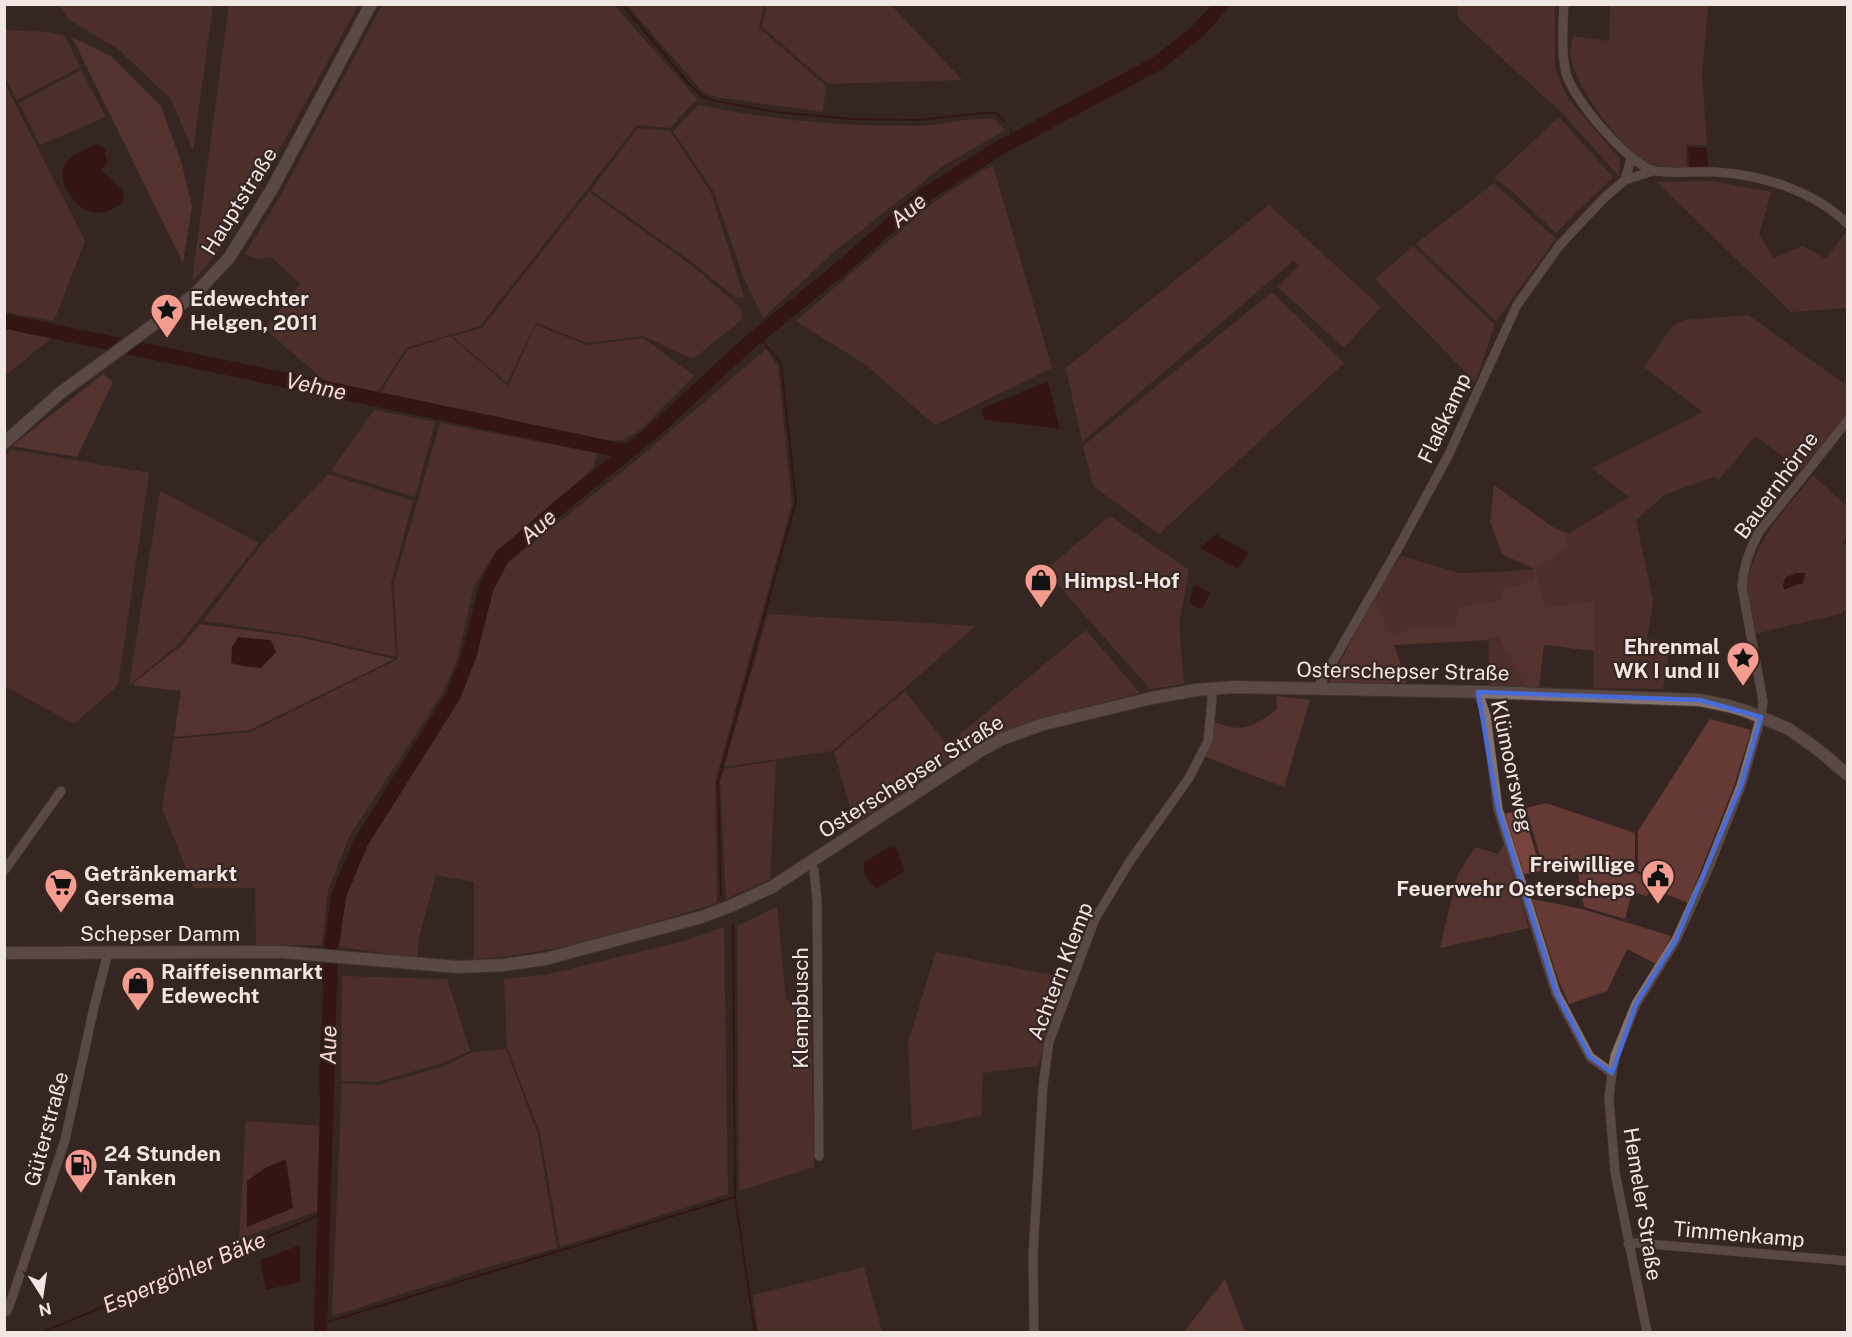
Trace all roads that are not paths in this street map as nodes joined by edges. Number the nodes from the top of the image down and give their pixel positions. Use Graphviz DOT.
graph roads {
  1 [pos="371,4"];
  2 [pos="1564,4"];
  3 [pos="1631,159"];
  4 [pos="1653,171"];
  5 [pos="1625,180"];
  6 [pos="1848,224"];
  7 [pos="1848,420"];
  8 [pos="5,442"];
  9 [pos="1211,688"];
  10 [pos="1319,689"];
  11 [pos="1478,692"];
  12 [pos="1761,717"];
  13 [pos="1848,776"];
  14 [pos="61,791"];
  15 [pos="809,863"];
  16 [pos="4,871"];
  17 [pos="4,953"];
  18 [pos="108,953"];
  19 [pos="316,954"];
  20 [pos="1612,1073"];
  21 [pos="819,1156"];
  22 [pos="1628,1245"];
  23 [pos="1848,1261"];
  24 [pos="6,1310"];
  25 [pos="1034,1332"];
  26 [pos="1647,1332"];
  1 -- 8 [label="main road, Hauptstraße"];
  2 -- 3 [label="street"];
  3 -- 4 [label="street"];
  3 -- 5 [label="street"];
  4 -- 5 [label="street, Flaßkamp"];
  4 -- 6 [label="street"];
  5 -- 10 [label="street, Flaßkamp"];
  7 -- 12 [label="street, Bauernhörne"];
  9 -- 10 [label="main road, Osterschepser Straße"];
  9 -- 15 [label="main road, Osterschepser Straße"];
  9 -- 25 [label="street, Achtern Klemp"];
  10 -- 11 [label="main road, Osterschepser Straße"];
  11 -- 12 [label="main road, Osterschepser Straße"];
  11 -- 20 [label="street, Klümoorsweg"];
  12 -- 13 [label="main road, Osterschepser Straße"];
  12 -- 20 [label="street, Hemeler Straße"];
  14 -- 16 [label="street"];
  15 -- 19 [label="main road, Osterschepser Straße"];
  15 -- 21 [label="street, Klempbusch"];
  17 -- 18 [label="main road, Schepser Damm"];
  18 -- 19 [label="main road, Schepser Damm"];
  18 -- 24 [label="street, Güterstraße"];
  20 -- 22 [label="street, Hemeler Straße"];
  22 -- 23 [label="street, Timmenkamp"];
  22 -- 26 [label="street, Hemeler Straße"];
}
